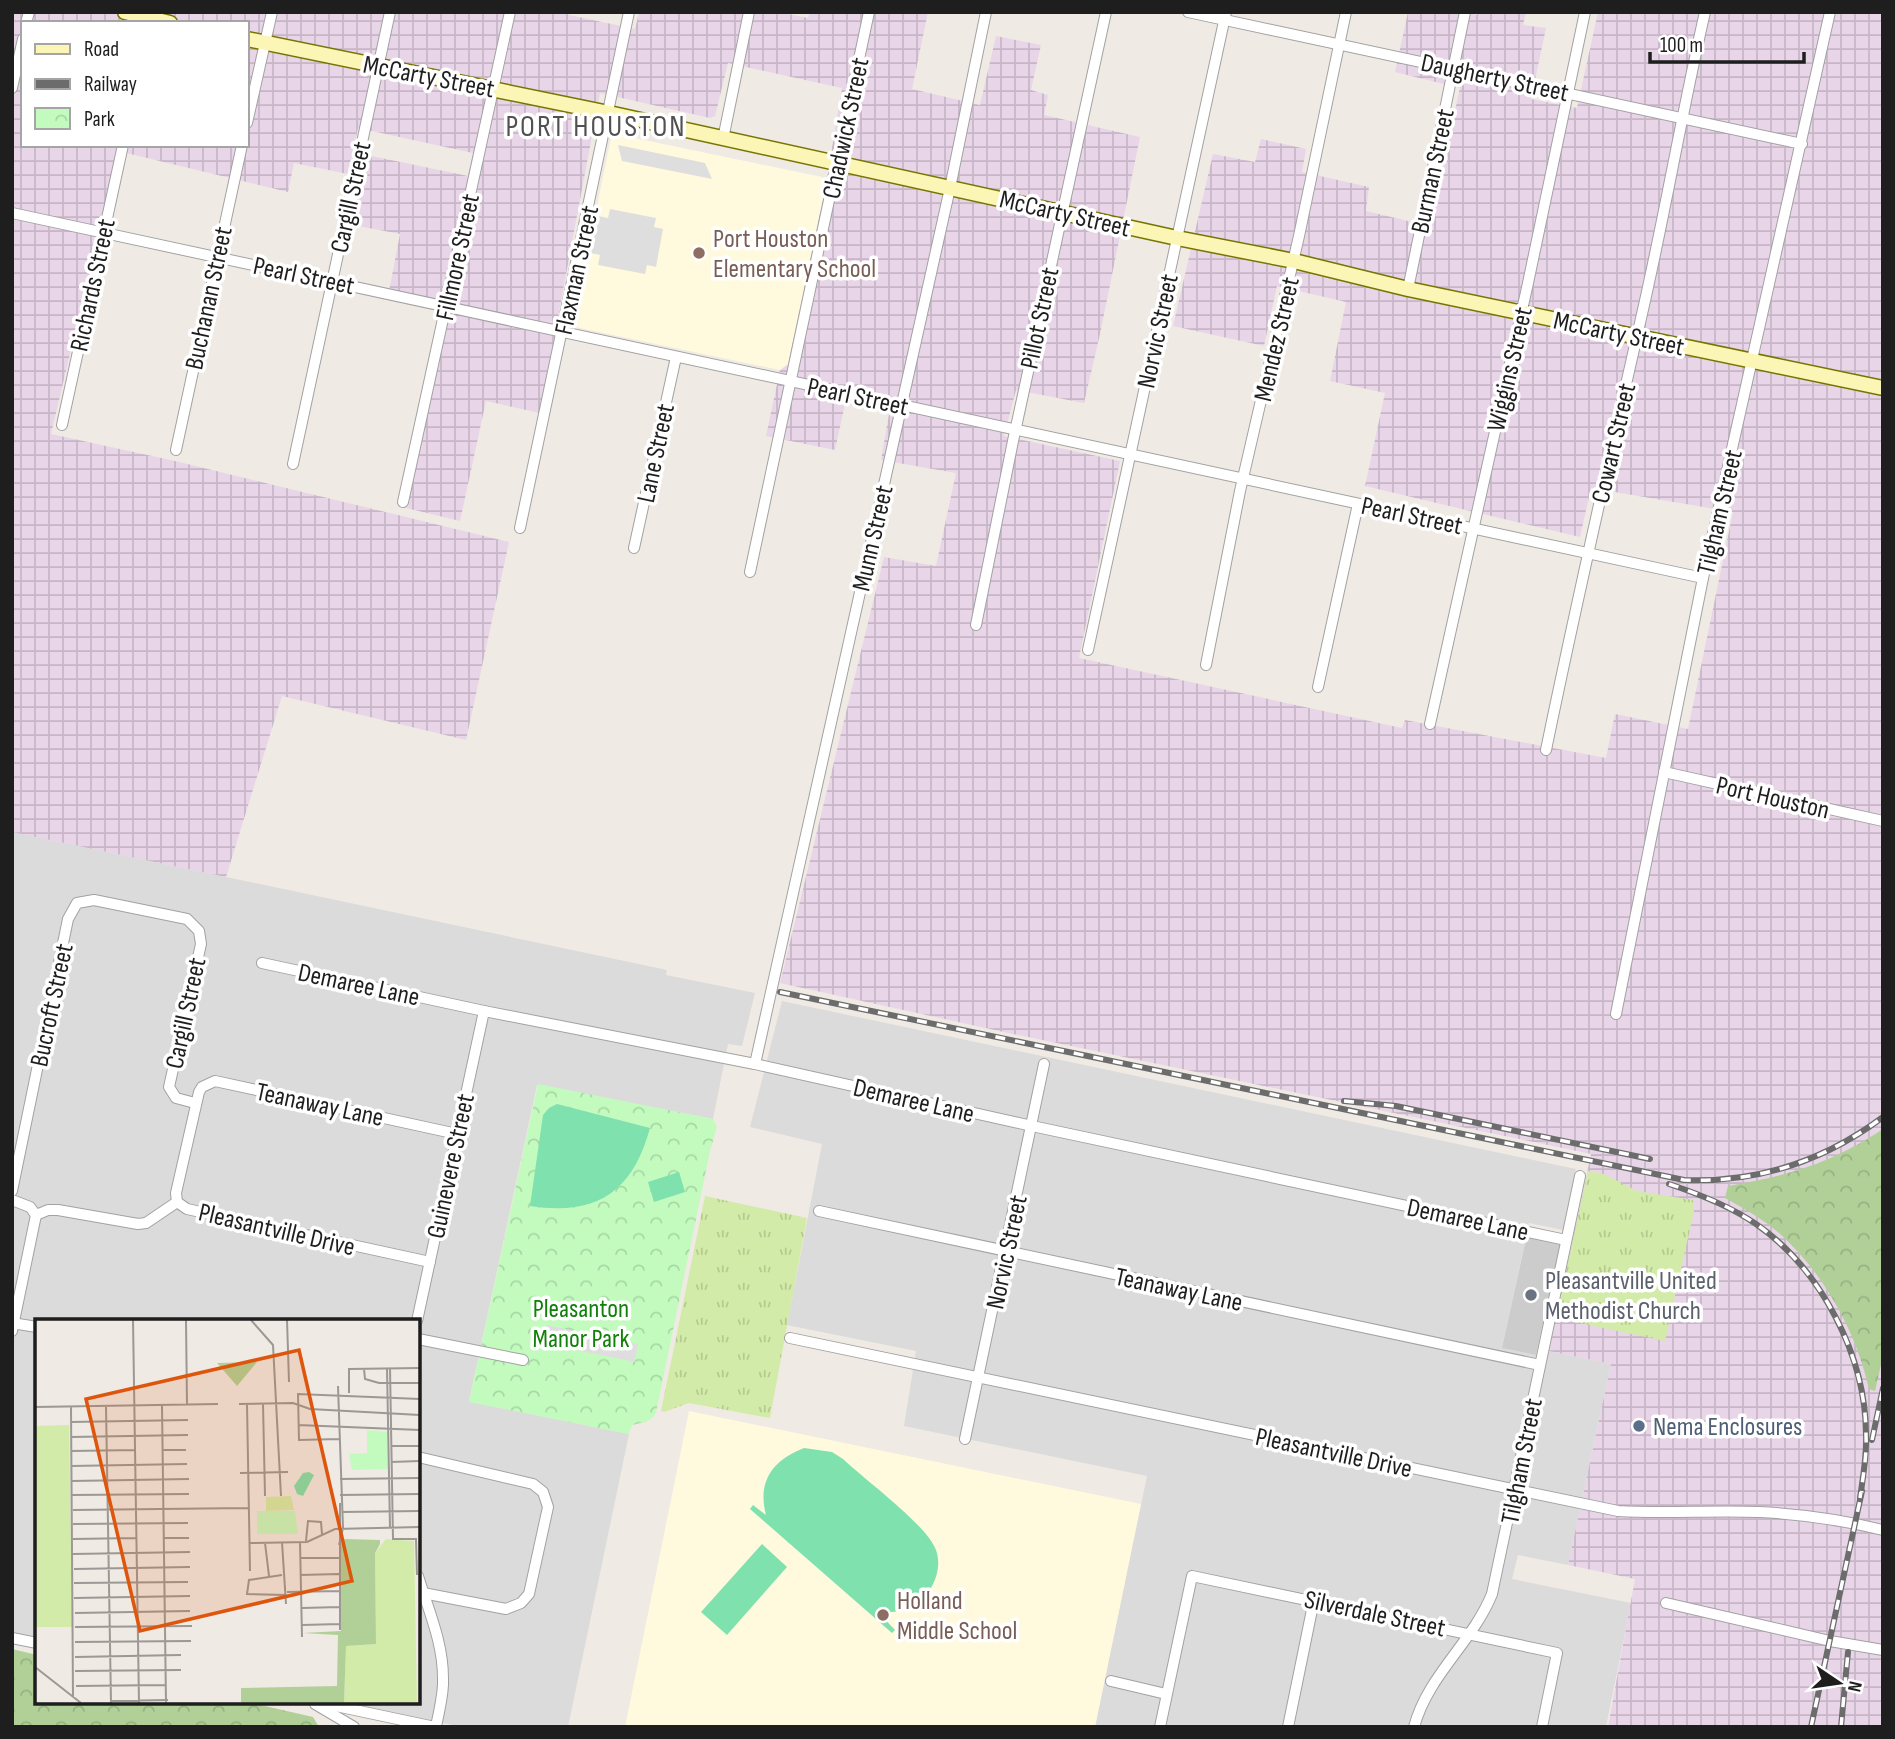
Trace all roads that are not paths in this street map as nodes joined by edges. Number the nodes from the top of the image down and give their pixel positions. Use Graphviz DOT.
graph roads {
  1 [pos="125,12"];
  2 [pos="272,12"];
  3 [pos="390,12"];
  4 [pos="510,12"];
  5 [pos="629,12"];
  6 [pos="749,12"];
  7 [pos="869,12"];
  8 [pos="986,12"];
  9 [pos="1106,12"];
  10 [pos="1188,12"];
  11 [pos="1346,12"];
  12 [pos="1465,12"];
  13 [pos="1585,12"];
  14 [pos="1705,12"];
  15 [pos="1830,12"];
  16 [pos="1225,16"];
  17 [pos="151,18"];
  18 [pos="248,39"];
  19 [pos="265,43"];
  20 [pos="1339,45"];
  21 [pos="21,48"];
  22 [pos="378,66"];
  23 [pos="1453,68"];
  24 [pos="12,88"];
  25 [pos="494,88"];
  26 [pos="1568,92"];
  27 [pos="609,113"];
  28 [pos="1681,118"];
  29 [pos="248,119"];
  30 [pos="723,139"];
  31 [pos="1802,144"];
  32 [pos="123,147"];
  33 [pos="242,147"];
  34 [pos="838,164"];
  35 [pos="950,188"];
  36 [pos="1063,212"];
  37 [pos="12,213"];
  38 [pos="104,233"];
  39 [pos="1177,238"];
  40 [pos="216,256"];
  41 [pos="1294,261"];
  42 [pos="332,281"];
  43 [pos="1408,289"];
  44 [pos="446,307"];
  45 [pos="1522,312"];
  46 [pos="562,332"];
  47 [pos="1636,338"];
  48 [pos="676,357"];
  49 [pos="1754,360"];
  50 [pos="791,382"];
  51 [pos="1883,388"];
  52 [pos="901,405"];
  53 [pos="62,425"];
  54 [pos="1016,428"];
  55 [pos="176,450"];
  56 [pos="1130,454"];
  57 [pos="293,464"];
  58 [pos="1244,478"];
  59 [pos="404,502"];
  60 [pos="1358,503"];
  61 [pos="1474,527"];
  62 [pos="520,528"];
  63 [pos="634,548"];
  64 [pos="1587,551"];
  65 [pos="750,572"];
  66 [pos="1703,578"];
  67 [pos="976,625"];
  68 [pos="1088,650"];
  69 [pos="1206,665"];
  70 [pos="1318,687"];
  71 [pos="1430,724"];
  72 [pos="1546,750"];
  73 [pos="1664,772"];
  74 [pos="1883,821"];
  75 [pos="78,903"];
  76 [pos="262,963"];
  77 [pos="484,1011"];
  78 [pos="1616,1014"];
  79 [pos="755,1064"];
  80 [pos="1044,1064"];
  81 [pos="195,1103"];
  82 [pos="1032,1126"];
  83 [pos="457,1134"];
  84 [pos="1580,1176"];
  85 [pos="12,1191"];
  86 [pos="12,1200"];
  87 [pos="177,1202"];
  88 [pos="819,1211"];
  89 [pos="36,1215"];
  90 [pos="1566,1240"];
  91 [pos="1006,1252"];
  92 [pos="430,1262"];
  93 [pos="417,1319"];
  94 [pos="13,1325"];
  95 [pos="35,1327"];
  96 [pos="790,1338"];
  97 [pos="420,1339"];
  98 [pos="523,1360"];
  99 [pos="1540,1365"];
  100 [pos="979,1376"];
  101 [pos="965,1439"];
  102 [pos="420,1457"];
  103 [pos="1515,1491"];
  104 [pos="1883,1530"];
  105 [pos="420,1585"];
  106 [pos="1314,1600"];
  107 [pos="1666,1602"];
  108 [pos="1472,1634"];
  109 [pos="12,1638"];
  110 [pos="35,1643"];
  111 [pos="1883,1650"];
  112 [pos="1111,1681"];
  113 [pos="1166,1694"];
  114 [pos="317,1704"];
  115 [pos="324,1704"];
  116 [pos="354,1727"];
  117 [pos="435,1727"];
  118 [pos="1160,1727"];
  119 [pos="1288,1727"];
  120 [pos="1414,1727"];
  121 [pos="1542,1727"];
  1 -- 17 [label="main road"];
  2 -- 19 [label="street"];
  3 -- 22 [label="street, Cargill Street"];
  4 -- 25 [label="street, Fillmore Street"];
  5 -- 27 [label="street, Flaxman Street"];
  6 -- 30 [label="street"];
  7 -- 34 [label="street, Chadwick Street"];
  8 -- 35 [label="street, Munn Street"];
  9 -- 36 [label="street, Pillot Street"];
  10 -- 16 [label="street, Daugherty Street"];
  11 -- 20 [label="street, Mendez Street"];
  12 -- 23 [label="street, Burman Street"];
  13 -- 26 [label="street, Wiggins Street"];
  14 -- 28 [label="street, Cowart Street"];
  15 -- 31 [label="street, Tilgham Street"];
  16 -- 20 [label="street, Daugherty Street"];
  16 -- 39 [label="street, Norvic Street"];
  18 -- 19 [label="main road, McCarty Street"];
  19 -- 22 [label="main road, McCarty Street"];
  19 -- 29 [label="street"];
  20 -- 23 [label="street, Daugherty Street"];
  20 -- 41 [label="street, Mendez Street"];
  21 -- 24 [label="street"];
  22 -- 25 [label="main road, McCarty Street"];
  22 -- 42 [label="street, Cargill Street"];
  23 -- 26 [label="street, Daugherty Street"];
  23 -- 43 [label="street, Burman Street"];
  25 -- 27 [label="main road, McCarty Street"];
  25 -- 44 [label="street, Fillmore Street"];
  26 -- 28 [label="street, Daugherty Street"];
  26 -- 45 [label="street, Wiggins Street"];
  27 -- 30 [label="main road, McCarty Street"];
  27 -- 46 [label="street, Flaxman Street"];
  28 -- 31 [label="street, Daugherty Street"];
  28 -- 47 [label="street, Cowart Street"];
  30 -- 34 [label="main road, McCarty Street"];
  31 -- 49 [label="street, Tilgham Street"];
  32 -- 38 [label="street, Richards Street"];
  33 -- 40 [label="street, Buchanan Street"];
  34 -- 35 [label="main road, McCarty Street"];
  34 -- 50 [label="street, Chadwick Street"];
  35 -- 36 [label="main road, McCarty Street"];
  35 -- 52 [label="street, Munn Street"];
  36 -- 39 [label="main road, McCarty Street"];
  36 -- 54 [label="street, Pillot Street"];
  37 -- 38 [label="street, Pearl Street"];
  38 -- 40 [label="street, Pearl Street"];
  38 -- 53 [label="street, Richards Street"];
  39 -- 41 [label="main road, McCarty Street"];
  39 -- 56 [label="street, Norvic Street"];
  40 -- 42 [label="street, Pearl Street"];
  40 -- 55 [label="street, Buchanan Street"];
  41 -- 43 [label="main road, McCarty Street"];
  41 -- 58 [label="street, Mendez Street"];
  42 -- 44 [label="street, Pearl Street"];
  42 -- 57 [label="street, Cargill Street"];
  43 -- 45 [label="main road, McCarty Street"];
  44 -- 46 [label="street, Pearl Street"];
  44 -- 59 [label="street, Fillmore Street"];
  45 -- 47 [label="main road, McCarty Street"];
  45 -- 61 [label="street, Wiggins Street"];
  46 -- 48 [label="street, Pearl Street"];
  46 -- 62 [label="street, Flaxman Street"];
  47 -- 49 [label="main road, McCarty Street"];
  47 -- 64 [label="street, Cowart Street"];
  48 -- 50 [label="street, Pearl Street"];
  48 -- 63 [label="street, Lane Street"];
  49 -- 51 [label="main road, McCarty Street"];
  49 -- 66 [label="street, Tilgham Street"];
  50 -- 52 [label="street, Pearl Street"];
  50 -- 65 [label="street, Chadwick Street"];
  52 -- 54 [label="street, Pearl Street"];
  52 -- 79 [label="street, Munn Street"];
  54 -- 56 [label="street, Pearl Street"];
  54 -- 67 [label="street, Pillot Street"];
  56 -- 58 [label="street, Pearl Street"];
  56 -- 68 [label="street, Norvic Street"];
  58 -- 60 [label="street, Pearl Street"];
  58 -- 69 [label="street, Mendez Street"];
  60 -- 61 [label="street, Pearl Street"];
  60 -- 70 [label="street"];
  61 -- 64 [label="street, Pearl Street"];
  61 -- 71 [label="street, Wiggins Street"];
  64 -- 66 [label="street, Pearl Street"];
  64 -- 72 [label="street, Cowart Street"];
  66 -- 73 [label="street, Tilgham Street"];
  73 -- 74 [label="street, Port Houston"];
  73 -- 78 [label="street, Tilgham Street"];
  75 -- 81 [label="street, Cargill Street"];
  75 -- 85 [label="street, Bucroft Street"];
  76 -- 77 [label="street, Demaree Lane"];
  77 -- 79 [label="street, Demaree Lane"];
  77 -- 83 [label="street, Guinevere Street"];
  79 -- 82 [label="street, Demaree Lane"];
  80 -- 82 [label="street, Norvic Street"];
  81 -- 83 [label="street, Teanaway Lane"];
  81 -- 87 [label="street, Cargill Street"];
  82 -- 90 [label="street, Demaree Lane"];
  82 -- 91 [label="street, Norvic Street"];
  83 -- 92 [label="street, Guinevere Street"];
  84 -- 90 [label="street, Tilgham Street"];
  86 -- 89 [label="street"];
  87 -- 89 [label="street, Pleasantville Drive"];
  87 -- 92 [label="street, Pleasantville Drive"];
  88 -- 91 [label="street, Teanaway Lane"];
  89 -- 94 [label="street"];
  90 -- 99 [label="street, Tilgham Street"];
  91 -- 99 [label="street, Teanaway Lane"];
  91 -- 100 [label="street, Norvic Street"];
  92 -- 93 [label="street, Guinevere Street"];
  94 -- 95 [label="street"];
  96 -- 100 [label="street, Pleasantville Drive"];
  97 -- 98 [label="street"];
  99 -- 103 [label="street, Tilgham Street"];
  100 -- 101 [label="street, Norvic Street"];
  100 -- 103 [label="street, Pleasantville Drive"];
  102 -- 105 [label="street"];
  103 -- 104 [label="street, Pleasantville Drive"];
  103 -- 108 [label="street, Tilgham Street"];
  105 -- 117 [label="street"];
  106 -- 108 [label="street, Silverdale Street"];
  106 -- 113 [label="street, Silverdale Street"];
  106 -- 119 [label="street"];
  107 -- 111 [label="street"];
  108 -- 120 [label="street, Tilgham Street"];
  108 -- 121 [label="street, Silverdale Street"];
  109 -- 110 [label="street"];
  112 -- 113 [label="street"];
  113 -- 118 [label="street"];
  114 -- 116 [label="street"];
  115 -- 117 [label="street"];
}
